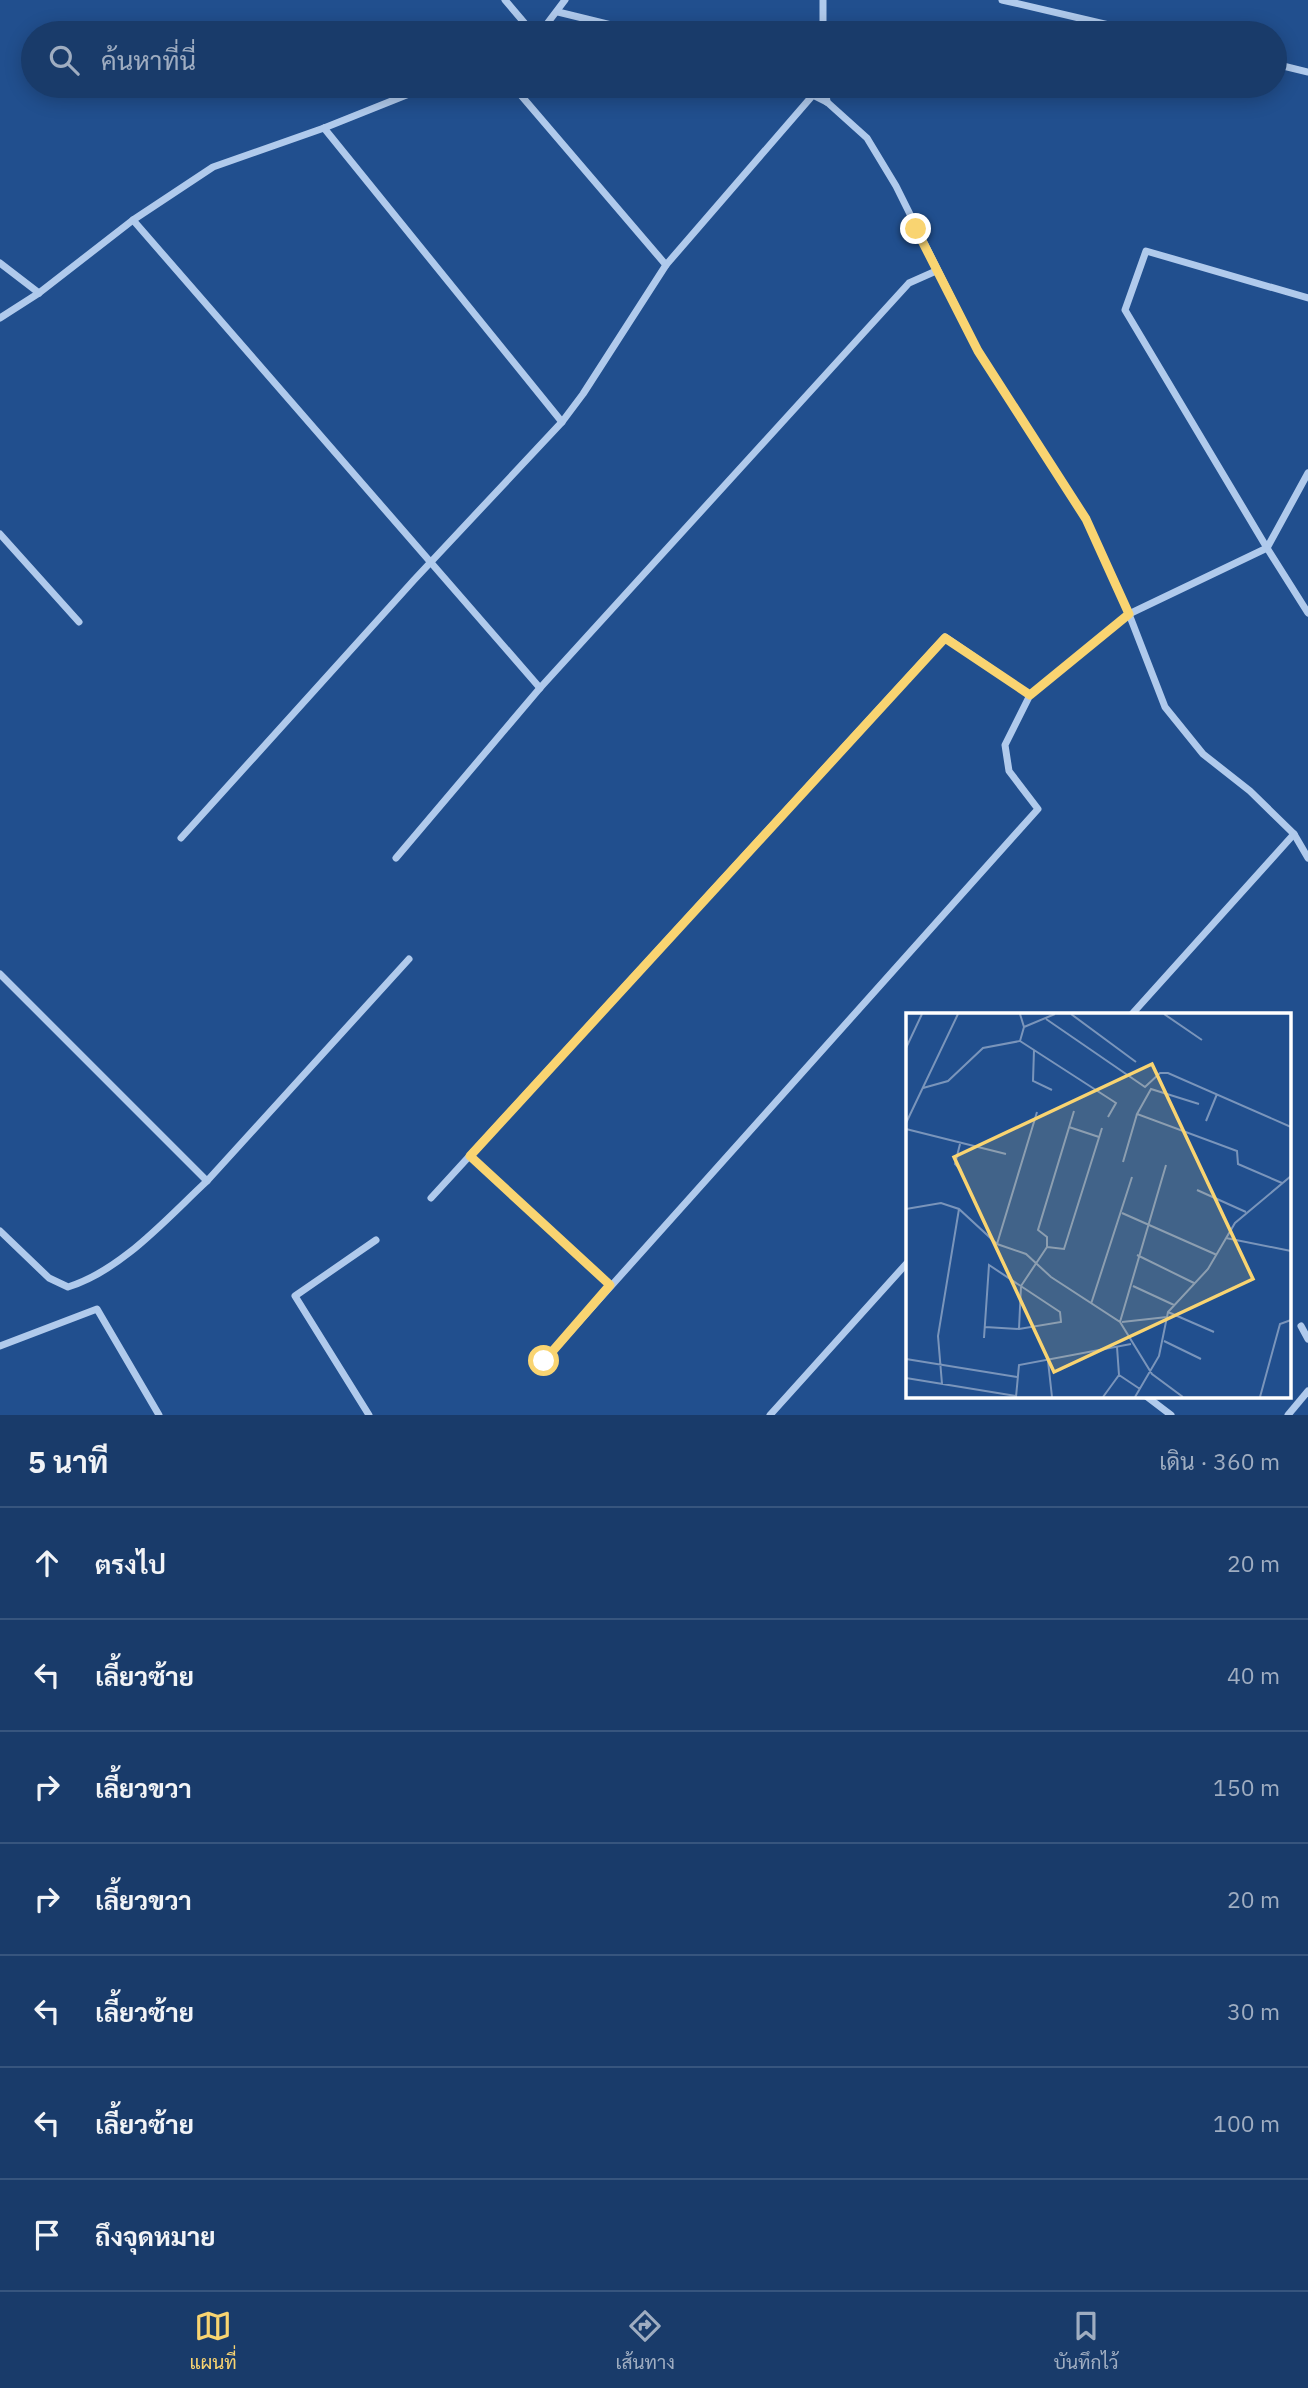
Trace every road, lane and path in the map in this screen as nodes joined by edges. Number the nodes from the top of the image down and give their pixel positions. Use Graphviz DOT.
graph roads {
  1 [pos="505,0"];
  2 [pos="565,0"];
  3 [pos="823,0"];
  4 [pos="1002,0"];
  5 [pos="558,12"];
  6 [pos="523,21"];
  7 [pos="550,21"];
  8 [pos="595,21"];
  9 [pos="823,21"];
  10 [pos="1092,21"];
  11 [pos="1287,67"];
  12 [pos="1308,72"];
  13 [pos="399,98"];
  14 [pos="523,98"];
  15 [pos="811,98"];
  16 [pos="818,98"];
  17 [pos="826,98"];
  18 [pos="827,102"];
  19 [pos="324,128"];
  20 [pos="133,220"];
  21 [pos="0,263"];
  22 [pos="666,265"];
  23 [pos="936,271"];
  24 [pos="39,293"];
  25 [pos="1308,298"];
  26 [pos="0,318"];
  27 [pos="562,422"];
  28 [pos="1308,473"];
  29 [pos="0,534"];
  30 [pos="1267,548"];
  31 [pos="432,563"];
  32 [pos="1308,613"];
  33 [pos="1129,614"];
  34 [pos="79,622"];
  35 [pos="540,688"];
  36 [pos="1030,695"];
  37 [pos="1294,834"];
  38 [pos="181,838"];
  39 [pos="396,858"];
  40 [pos="1308,858"];
  41 [pos="409,959"];
  42 [pos="0,974"];
  43 [pos="1133,1013"];
  44 [pos="470,1156"];
  45 [pos="207,1181"];
  46 [pos="431,1198"];
  47 [pos="0,1231"];
  48 [pos="376,1240"];
  49 [pos="906,1264"];
  50 [pos="610,1285"];
  51 [pos="1301,1326"];
  52 [pos="1308,1339"];
  53 [pos="0,1346"];
  54 [pos="544,1361"];
  55 [pos="1308,1391"];
  56 [pos="1149,1398"];
  57 [pos="159,1415"];
  58 [pos="369,1415"];
  59 [pos="770,1415"];
  60 [pos="1171,1415"];
  61 [pos="1288,1415"];
  1 -- 6 [label="street"];
  2 -- 5 [label="street"];
  3 -- 9 [label="street"];
  4 -- 10 [label="street"];
  5 -- 7 [label="street"];
  5 -- 8 [label="street"];
  11 -- 12 [label="street"];
  13 -- 19 [label="street"];
  14 -- 22 [label="street"];
  15 -- 22 [label="street"];
  16 -- 18 [label="street"];
  17 -- 18 [label="street"];
  18 -- 23 [label="street"];
  19 -- 20 [label="street"];
  19 -- 27 [label="street"];
  20 -- 24 [label="street"];
  20 -- 31 [label="street"];
  21 -- 24 [label="street"];
  22 -- 27 [label="street"];
  23 -- 33 [label="street"];
  23 -- 35 [label="street"];
  24 -- 26 [label="street"];
  25 -- 30 [label="street"];
  27 -- 31 [label="street"];
  28 -- 30 [label="street"];
  29 -- 34 [label="street"];
  30 -- 32 [label="street"];
  30 -- 33 [label="street"];
  31 -- 35 [label="street"];
  31 -- 38 [label="street"];
  33 -- 36 [label="street"];
  33 -- 37 [label="street"];
  35 -- 39 [label="street"];
  36 -- 44 [label="street"];
  36 -- 50 [label="street"];
  37 -- 40 [label="street"];
  37 -- 43 [label="street"];
  41 -- 45 [label="street"];
  42 -- 45 [label="street"];
  44 -- 46 [label="street"];
  44 -- 50 [label="street"];
  45 -- 47 [label="street"];
  48 -- 58 [label="street"];
  49 -- 59 [label="street"];
  50 -- 54 [label="street"];
  51 -- 52 [label="street"];
  53 -- 57 [label="street"];
  55 -- 61 [label="street"];
  56 -- 60 [label="street"];
}
